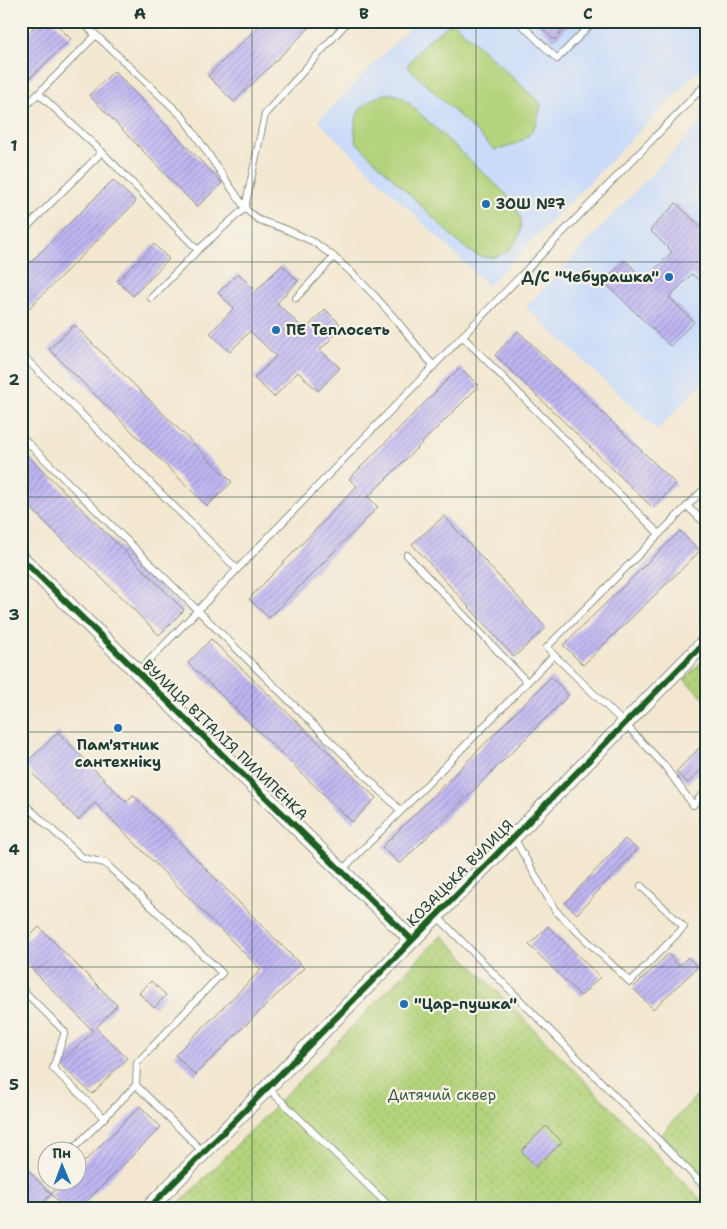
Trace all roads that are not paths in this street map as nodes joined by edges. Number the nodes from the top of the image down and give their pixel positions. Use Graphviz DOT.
graph roads {
  1 [pos="81,21"];
  2 [pos="348,21"];
  3 [pos="518,21"];
  4 [pos="594,21"];
  5 [pos="96,35"];
  6 [pos="706,84"];
  7 [pos="38,94"];
  8 [pos="21,111"];
  9 [pos="102,152"];
  10 [pos="244,208"];
  11 [pos="21,233"];
  12 [pos="198,250"];
  13 [pos="334,257"];
  14 [pos="151,298"];
  15 [pos="296,298"];
  16 [pos="462,336"];
  17 [pos="21,354"];
  18 [pos="434,366"];
  19 [pos="21,436"];
  20 [pos="706,487"];
  21 [pos="687,506"];
  22 [pos="706,524"];
  23 [pos="659,534"];
  24 [pos="407,556"];
  25 [pos="21,558"];
  26 [pos="237,569"];
  27 [pos="197,611"];
  28 [pos="706,641"];
  29 [pos="554,655"];
  30 [pos="138,672"];
  31 [pos="527,682"];
  32 [pos="625,724"];
  33 [pos="706,792"];
  34 [pos="21,801"];
  35 [pos="401,811"];
  36 [pos="514,837"];
  37 [pos="341,871"];
  38 [pos="641,886"];
  39 [pos="436,915"];
  40 [pos="412,940"];
  41 [pos="21,988"];
  42 [pos="136,1085"];
  43 [pos="267,1087"];
  44 [pos="104,1118"];
  45 [pos="80,1142"];
  46 [pos="203,1152"];
  47 [pos="706,1188"];
  48 [pos="149,1208"];
  49 [pos="391,1208"];
  1 -- 5 [label="lane"];
  2 -- 10 [label="lane"];
  3 -- 4 [label="lane"];
  5 -- 7 [label="lane"];
  5 -- 10 [label="lane"];
  6 -- 16 [label="lane"];
  7 -- 8 [label="lane"];
  7 -- 9 [label="lane"];
  9 -- 11 [label="lane"];
  9 -- 12 [label="lane"];
  10 -- 12 [label="lane"];
  10 -- 13 [label="lane"];
  12 -- 14 [label="lane"];
  13 -- 15 [label="lane"];
  13 -- 18 [label="lane"];
  16 -- 18 [label="lane"];
  16 -- 23 [label="lane"];
  17 -- 26 [label="lane"];
  18 -- 26 [label="lane"];
  19 -- 27 [label="lane"];
  20 -- 21 [label="lane"];
  21 -- 22 [label="lane"];
  21 -- 23 [label="lane"];
  23 -- 29 [label="lane"];
  24 -- 31 [label="lane"];
  25 -- 30 [label="street, ВУЛИЦЯ ВІТАЛІЯ ПИЛИПЕНКА"];
  26 -- 27 [label="lane"];
  27 -- 30 [label="lane"];
  27 -- 35 [label="lane"];
  28 -- 32 [label="street, КОЗАЦЬКА ВУЛИЦЯ"];
  29 -- 31 [label="lane"];
  29 -- 32 [label="lane"];
  30 -- 37 [label="street, ВУЛИЦЯ ВІТАЛІЯ ПИЛИПЕНКА"];
  31 -- 35 [label="lane"];
  32 -- 33 [label="lane"];
  32 -- 36 [label="street, КОЗАЦЬКА ВУЛИЦЯ"];
  34 -- 42 [label="lane"];
  35 -- 37 [label="lane"];
  36 -- 38 [label="lane"];
  36 -- 39 [label="street, КОЗАЦЬКА ВУЛИЦЯ"];
  37 -- 40 [label="street, ВУЛИЦЯ ВІТАЛІЯ ПИЛИПЕНКА"];
  39 -- 40 [label="street, КОЗАЦЬКА ВУЛИЦЯ"];
  39 -- 47 [label="lane"];
  40 -- 43 [label="street, КОЗАЦЬКА ВУЛИЦЯ"];
  41 -- 44 [label="lane"];
  42 -- 44 [label="lane"];
  42 -- 46 [label="lane"];
  43 -- 46 [label="street, КОЗАЦЬКА ВУЛИЦЯ"];
  43 -- 49 [label="lane"];
  44 -- 45 [label="lane"];
  46 -- 48 [label="street, КОЗАЦЬКА ВУЛИЦЯ"];
}
